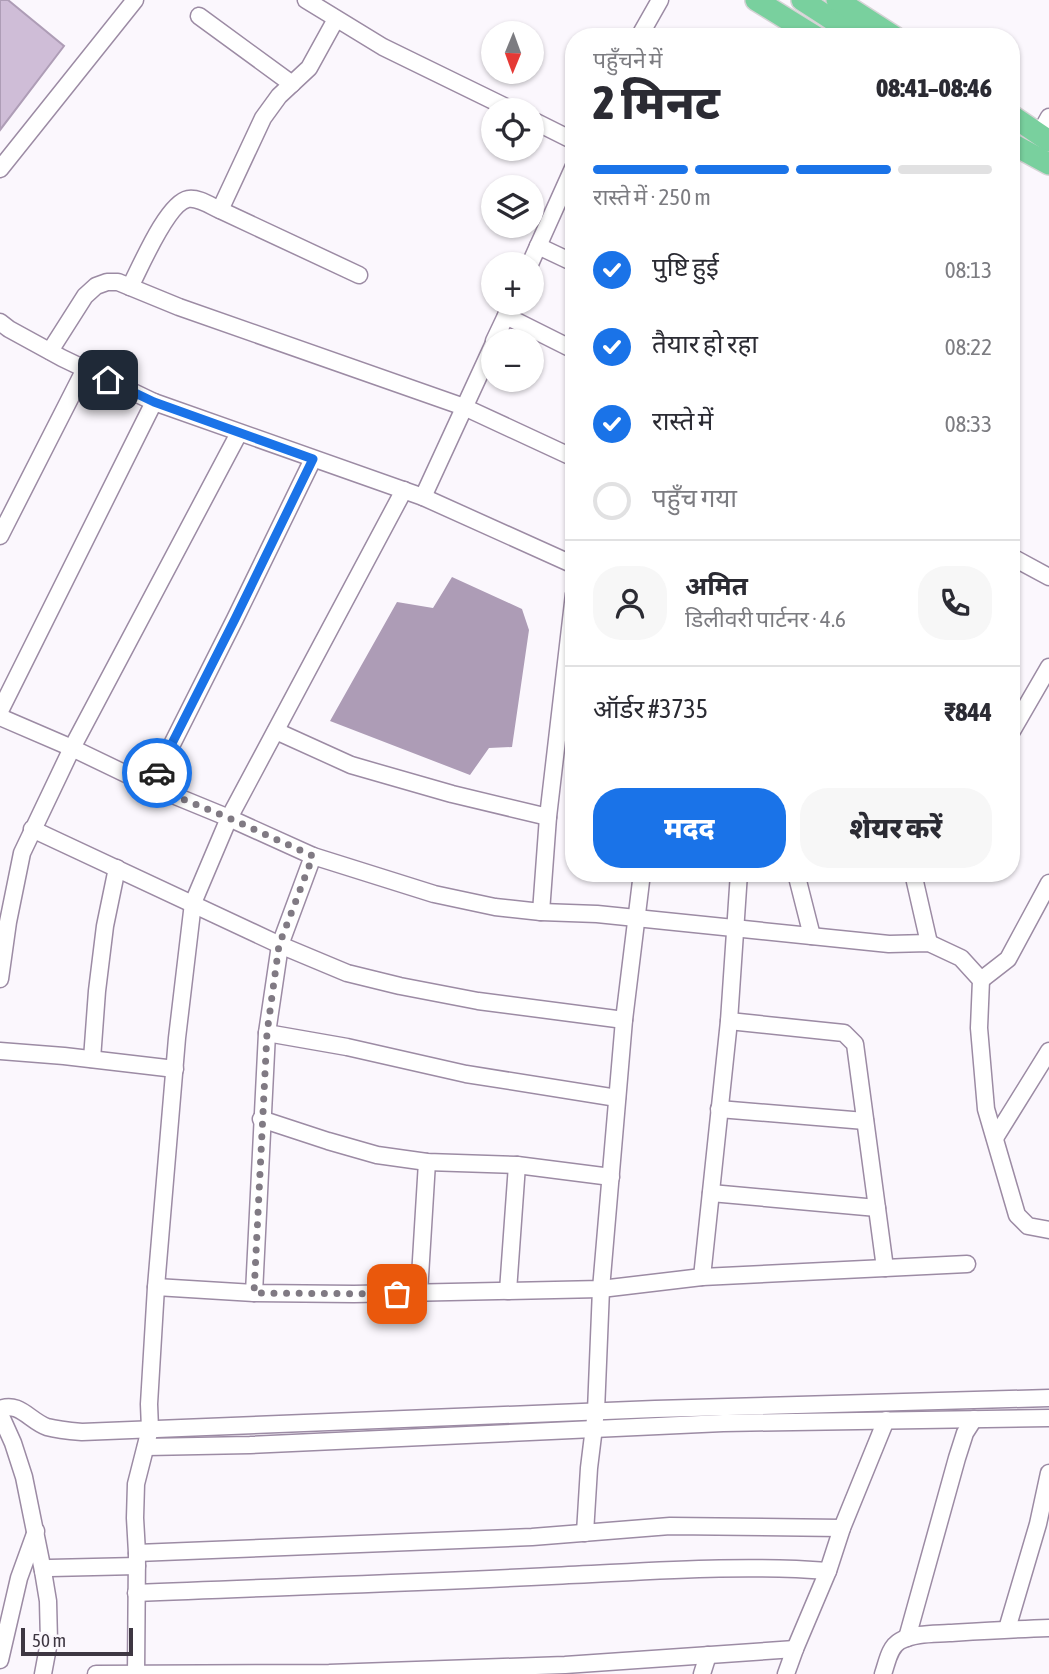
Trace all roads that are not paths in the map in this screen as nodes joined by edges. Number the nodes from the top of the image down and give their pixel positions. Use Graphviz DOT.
graph roads {
  1 [pos="135,0"];
  2 [pos="306,0"];
  3 [pos="660,0"];
  4 [pos="756,0"];
  5 [pos="802,0"];
  6 [pos="837,0"];
  7 [pos="199,16"];
  8 [pos="336,19"];
  9 [pos="644,28"];
  10 [pos="801,28"];
  11 [pos="845,28"];
  12 [pos="881,28"];
  13 [pos="292,84"];
  14 [pos="487,98"];
  15 [pos="1020,120"];
  16 [pos="544,126"];
  17 [pos="1046,131"];
  18 [pos="565,136"];
  19 [pos="1020,148"];
  20 [pos="1049,164"];
  21 [pos="0,169"];
  22 [pos="565,187"];
  23 [pos="220,209"];
  24 [pos="538,246"];
  25 [pos="535,252"];
  26 [pos="565,259"];
  27 [pos="359,275"];
  28 [pos="130,287"];
  29 [pos="517,315"];
  30 [pos="3,331"];
  31 [pos="565,344"];
  32 [pos="50,351"];
  33 [pos="85,369"];
  34 [pos="481,370"];
  35 [pos="154,402"];
  36 [pos="464,407"];
  37 [pos="239,433"];
  38 [pos="565,454"];
  39 [pos="313,459"];
  40 [pos="404,490"];
  41 [pos="423,497"];
  42 [pos="0,536"];
  43 [pos="565,561"];
  44 [pos="1020,561"];
  45 [pos="1049,577"];
  46 [pos="1049,667"];
  47 [pos="565,671"];
  48 [pos="0,711"];
  49 [pos="0,717"];
  50 [pos="1020,717"];
  51 [pos="276,731"];
  52 [pos="72,748"];
  53 [pos="151,786"];
  54 [pos="548,817"];
  55 [pos="229,818"];
  56 [pos="33,829"];
  57 [pos="313,856"];
  58 [pos="117,868"];
  59 [pos="641,882"];
  60 [pos="738,882"];
  61 [pos="798,882"];
  62 [pos="917,882"];
  63 [pos="1049,883"];
  64 [pos="193,903"];
  65 [pos="541,912"];
  66 [pos="637,918"];
  67 [pos="734,928"];
  68 [pos="812,936"];
  69 [pos="929,943"];
  70 [pos="279,945"];
  71 [pos="0,979"];
  72 [pos="981,980"];
  73 [pos="624,1020"];
  74 [pos="729,1021"];
  75 [pos="267,1033"];
  76 [pos="0,1051"];
  77 [pos="1049,1051"];
  78 [pos="92,1059"];
  79 [pos="174,1069"];
  80 [pos="617,1098"];
  81 [pos="719,1109"];
  82 [pos="261,1119"];
  83 [pos="865,1121"];
  84 [pos="995,1138"];
  85 [pos="427,1162"];
  86 [pos="517,1165"];
  87 [pos="611,1177"];
  88 [pos="710,1193"];
  89 [pos="877,1208"];
  90 [pos="1049,1230"];
  91 [pos="967,1264"];
  92 [pos="885,1268"];
  93 [pos="702,1277"];
  94 [pos="156,1287"];
  95 [pos="601,1289"];
  96 [pos="508,1291"];
  97 [pos="254,1293"];
  98 [pos="419,1293"];
  99 [pos="1049,1398"];
  100 [pos="0,1409"];
  101 [pos="596,1411"];
  102 [pos="0,1415"];
  103 [pos="1049,1418"];
  104 [pos="974,1419"];
  105 [pos="886,1420"];
  106 [pos="593,1429"];
  107 [pos="149,1430"];
  108 [pos="146,1447"];
  109 [pos="1049,1473"];
  110 [pos="1043,1524"];
  111 [pos="842,1528"];
  112 [pos="36,1531"];
  113 [pos="585,1533"];
  114 [pos="137,1559"];
  115 [pos="43,1571"];
  116 [pos="828,1571"];
  117 [pos="136,1593"];
  118 [pos="1049,1628"];
  119 [pos="1007,1629"];
  120 [pos="907,1638"];
  121 [pos="795,1649"];
  122 [pos="708,1655"];
  123 [pos="0,1660"];
  124 [pos="43,1674"];
  125 [pos="96,1674"];
  126 [pos="136,1674"];
  127 [pos="702,1674"];
  128 [pos="786,1674"];
  129 [pos="883,1674"];
  1 -- 21 [label="street"];
  2 -- 8 [label="street"];
  3 -- 9 [label="street"];
  4 -- 10 [label="main road"];
  5 -- 11 [label="main road"];
  6 -- 12 [label="main road"];
  7 -- 13 [label="street"];
  8 -- 13 [label="street"];
  8 -- 14 [label="street"];
  13 -- 23 [label="street"];
  15 -- 17 [label="main road"];
  16 -- 18 [label="street"];
  19 -- 20 [label="main road"];
  22 -- 24 [label="street"];
  23 -- 27 [label="street"];
  23 -- 28 [label="street"];
  24 -- 25 [label="street"];
  24 -- 26 [label="street"];
  28 -- 32 [label="street"];
  28 -- 36 [label="street"];
  29 -- 31 [label="street"];
  30 -- 32 [label="street"];
  32 -- 33 [label="street"];
  33 -- 35 [label="street"];
  33 -- 42 [label="street"];
  34 -- 36 [label="street"];
  35 -- 37 [label="street"];
  35 -- 48 [label="street"];
  36 -- 38 [label="street"];
  36 -- 41 [label="street"];
  37 -- 39 [label="street"];
  37 -- 52 [label="street"];
  39 -- 40 [label="street"];
  39 -- 53 [label="street"];
  40 -- 41 [label="street"];
  40 -- 51 [label="street"];
  41 -- 43 [label="street"];
  44 -- 45 [label="street"];
  46 -- 50 [label="street"];
  47 -- 54 [label="street"];
  49 -- 52 [label="street"];
  51 -- 54 [label="street"];
  51 -- 55 [label="street"];
  52 -- 53 [label="street"];
  52 -- 56 [label="street"];
  53 -- 55 [label="street"];
  54 -- 65 [label="street"];
  55 -- 57 [label="street"];
  55 -- 64 [label="street"];
  56 -- 58 [label="street"];
  56 -- 71 [label="street"];
  57 -- 65 [label="street"];
  57 -- 70 [label="street"];
  58 -- 64 [label="street"];
  58 -- 78 [label="street"];
  59 -- 66 [label="street"];
  60 -- 67 [label="street"];
  61 -- 68 [label="street"];
  62 -- 69 [label="street"];
  63 -- 72 [label="street"];
  64 -- 70 [label="street"];
  64 -- 79 [label="street"];
  65 -- 66 [label="street"];
  66 -- 67 [label="street"];
  66 -- 73 [label="street"];
  67 -- 68 [label="street"];
  67 -- 74 [label="street"];
  68 -- 69 [label="street"];
  69 -- 72 [label="street"];
  70 -- 73 [label="street"];
  70 -- 75 [label="street"];
  72 -- 84 [label="street"];
  73 -- 80 [label="street"];
  74 -- 81 [label="street"];
  74 -- 83 [label="street"];
  75 -- 80 [label="street"];
  75 -- 82 [label="street"];
  76 -- 78 [label="street"];
  77 -- 84 [label="street"];
  78 -- 79 [label="street"];
  79 -- 94 [label="street"];
  80 -- 87 [label="street"];
  81 -- 83 [label="street"];
  81 -- 88 [label="street"];
  82 -- 85 [label="street"];
  82 -- 97 [label="street"];
  83 -- 89 [label="street"];
  84 -- 90 [label="street"];
  85 -- 86 [label="street"];
  85 -- 98 [label="street"];
  86 -- 87 [label="street"];
  86 -- 96 [label="street"];
  87 -- 95 [label="street"];
  88 -- 89 [label="street"];
  88 -- 93 [label="street"];
  89 -- 92 [label="street"];
  91 -- 92 [label="street"];
  92 -- 93 [label="street"];
  93 -- 95 [label="street"];
  94 -- 97 [label="street"];
  94 -- 107 [label="street"];
  95 -- 96 [label="street"];
  95 -- 101 [label="street"];
  96 -- 98 [label="street"];
  97 -- 98 [label="street"];
  99 -- 101 [label="street"];
  100 -- 107 [label="street"];
  101 -- 106 [label="street"];
  101 -- 107 [label="street"];
  102 -- 112 [label="street"];
  103 -- 104 [label="street"];
  104 -- 105 [label="street"];
  104 -- 120 [label="street"];
  105 -- 106 [label="street"];
  105 -- 111 [label="street"];
  106 -- 108 [label="street"];
  106 -- 113 [label="street"];
  107 -- 108 [label="street"];
  108 -- 114 [label="street"];
  109 -- 110 [label="street"];
  110 -- 119 [label="street"];
  111 -- 113 [label="street"];
  111 -- 116 [label="street"];
  112 -- 115 [label="street"];
  112 -- 123 [label="street"];
  113 -- 114 [label="street"];
  114 -- 115 [label="street"];
  114 -- 117 [label="street"];
  115 -- 124 [label="street"];
  116 -- 117 [label="street"];
  116 -- 121 [label="street"];
  117 -- 126 [label="street"];
  118 -- 119 [label="street"];
  119 -- 120 [label="street"];
  120 -- 129 [label="street"];
  121 -- 122 [label="street"];
  121 -- 128 [label="street"];
  122 -- 126 [label="street"];
  122 -- 127 [label="street"];
  125 -- 126 [label="street"];
}
